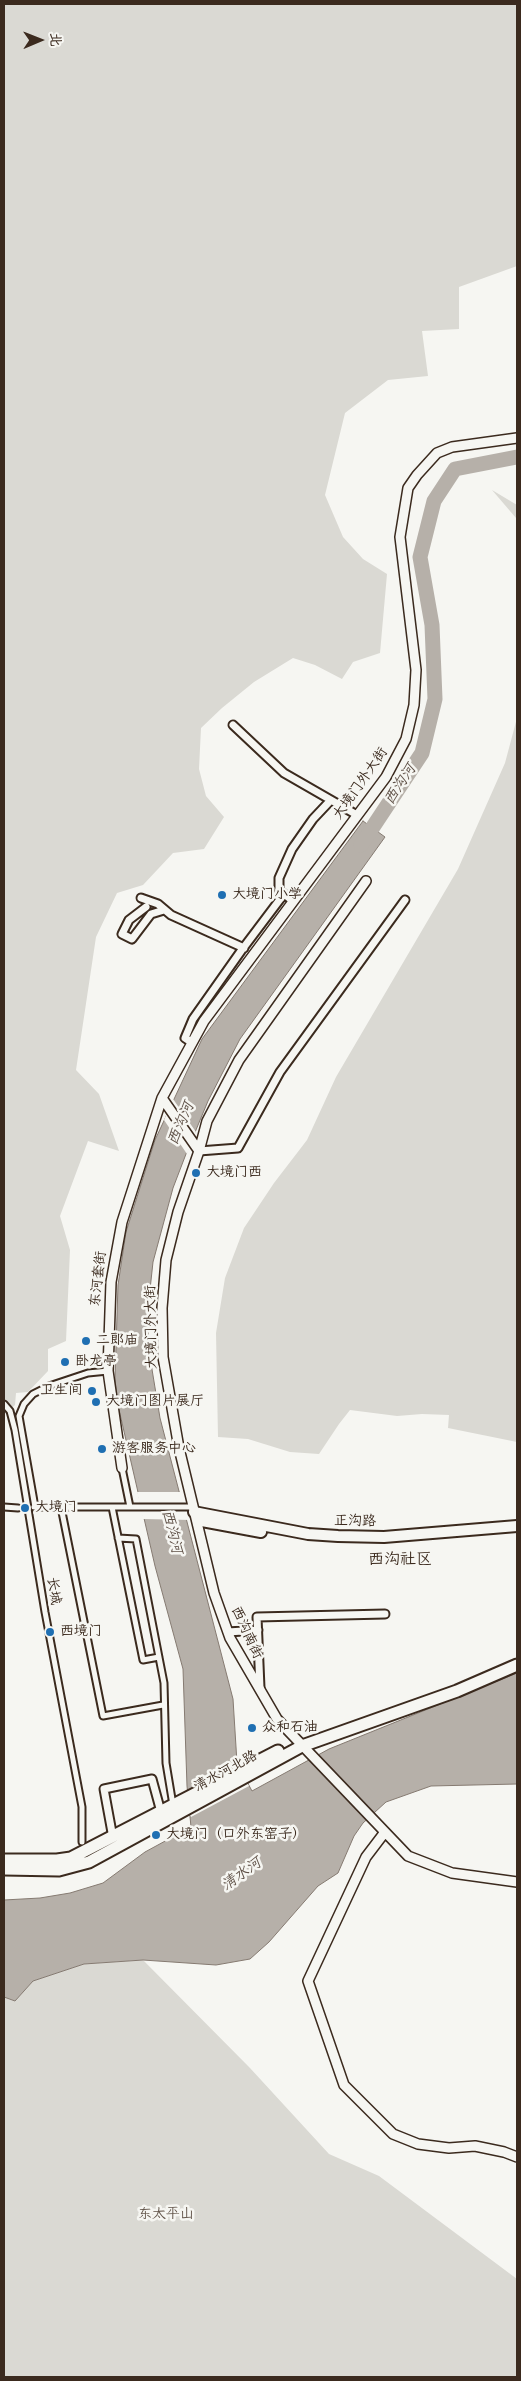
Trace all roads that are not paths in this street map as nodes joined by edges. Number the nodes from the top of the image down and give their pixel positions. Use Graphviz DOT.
graph roads {
  1 [pos="517,438"];
  2 [pos="233,725"];
  3 [pos="330,801"];
  4 [pos="357,815"];
  5 [pos="366,881"];
  6 [pos="284,894"];
  7 [pos="141,898"];
  8 [pos="405,900"];
  9 [pos="293,901"];
  10 [pos="146,907"];
  11 [pos="164,910"];
  12 [pos="244,948"];
  13 [pos="191,1042"];
  14 [pos="162,1098"];
  15 [pos="199,1151"];
  16 [pos="108,1371"];
  17 [pos="4,1404"];
  18 [pos="122,1468"];
  19 [pos="4,1507"];
  20 [pos="61,1507"];
  21 [pos="112,1507"];
  22 [pos="130,1507"];
  23 [pos="18,1508"];
  24 [pos="194,1512"];
  25 [pos="517,1526"];
  26 [pos="517,1532"];
  27 [pos="118,1538"];
  28 [pos="385,1614"];
  29 [pos="258,1630"];
  30 [pos="228,1632"];
  31 [pos="159,1657"];
  32 [pos="517,1658"];
  33 [pos="517,1665"];
  34 [pos="260,1691"];
  35 [pos="164,1705"];
  36 [pos="300,1744"];
  37 [pos="181,1806"];
  38 [pos="161,1812"];
  39 [pos="385,1832"];
  40 [pos="112,1838"];
  41 [pos="82,1842"];
  42 [pos="4,1860"];
  43 [pos="4,1869"];
  44 [pos="517,1882"];
  45 [pos="517,2157"];
  1 -- 4 [label="street, 大境门外大街"];
  2 -- 3 [label="street"];
  3 -- 4 [label="street"];
  3 -- 6 [label="street"];
  4 -- 9 [label="street, 大境门外大街"];
  5 -- 15 [label="street, 大境门外大街"];
  6 -- 9 [label="street"];
  6 -- 12 [label="street"];
  7 -- 11 [label="street"];
  8 -- 15 [label="street"];
  9 -- 13 [label="street, 大境门外大街"];
  10 -- 11 [label="street"];
  11 -- 12 [label="street"];
  12 -- 13 [label="street"];
  13 -- 14 [label="street, 大境门外大街"];
  14 -- 15 [label="street"];
  14 -- 16 [label="street, 东河套街"];
  15 -- 24 [label="street, 大境门外大街"];
  16 -- 18 [label="street, 东河套街"];
  16 -- 20 [label="street"];
  17 -- 41 [label="street, 长城"];
  18 -- 22 [label="street"];
  19 -- 23 [label="street"];
  20 -- 21 [label="street"];
  20 -- 35 [label="street"];
  21 -- 22 [label="street"];
  21 -- 27 [label="street"];
  22 -- 24 [label="street"];
  24 -- 25 [label="main road, 正沟路"];
  24 -- 26 [label="main road, 正沟路"];
  24 -- 30 [label="street, 西沟南街"];
  27 -- 31 [label="street"];
  27 -- 31 [label="street"];
  28 -- 29 [label="street"];
  29 -- 30 [label="street"];
  29 -- 34 [label="street"];
  30 -- 34 [label="street, 西沟南街"];
  31 -- 35 [label="street"];
  32 -- 36 [label="main road, 清水河北路"];
  33 -- 36 [label="main road, 清水河北路"];
  34 -- 36 [label="street, 西沟南街"];
  35 -- 37 [label="street"];
  36 -- 37 [label="main road, 清水河北路"];
  36 -- 39 [label="street, 西沟南街"];
  37 -- 38 [label="main road, 清水河北路"];
  37 -- 43 [label="main road, 清水河北路"];
  38 -- 40 [label="main road, 清水河北路"];
  38 -- 40 [label="street"];
  39 -- 44 [label="street, 西沟南街"];
  39 -- 45 [label="street"];
  40 -- 42 [label="main road, 清水河北路"];
}
